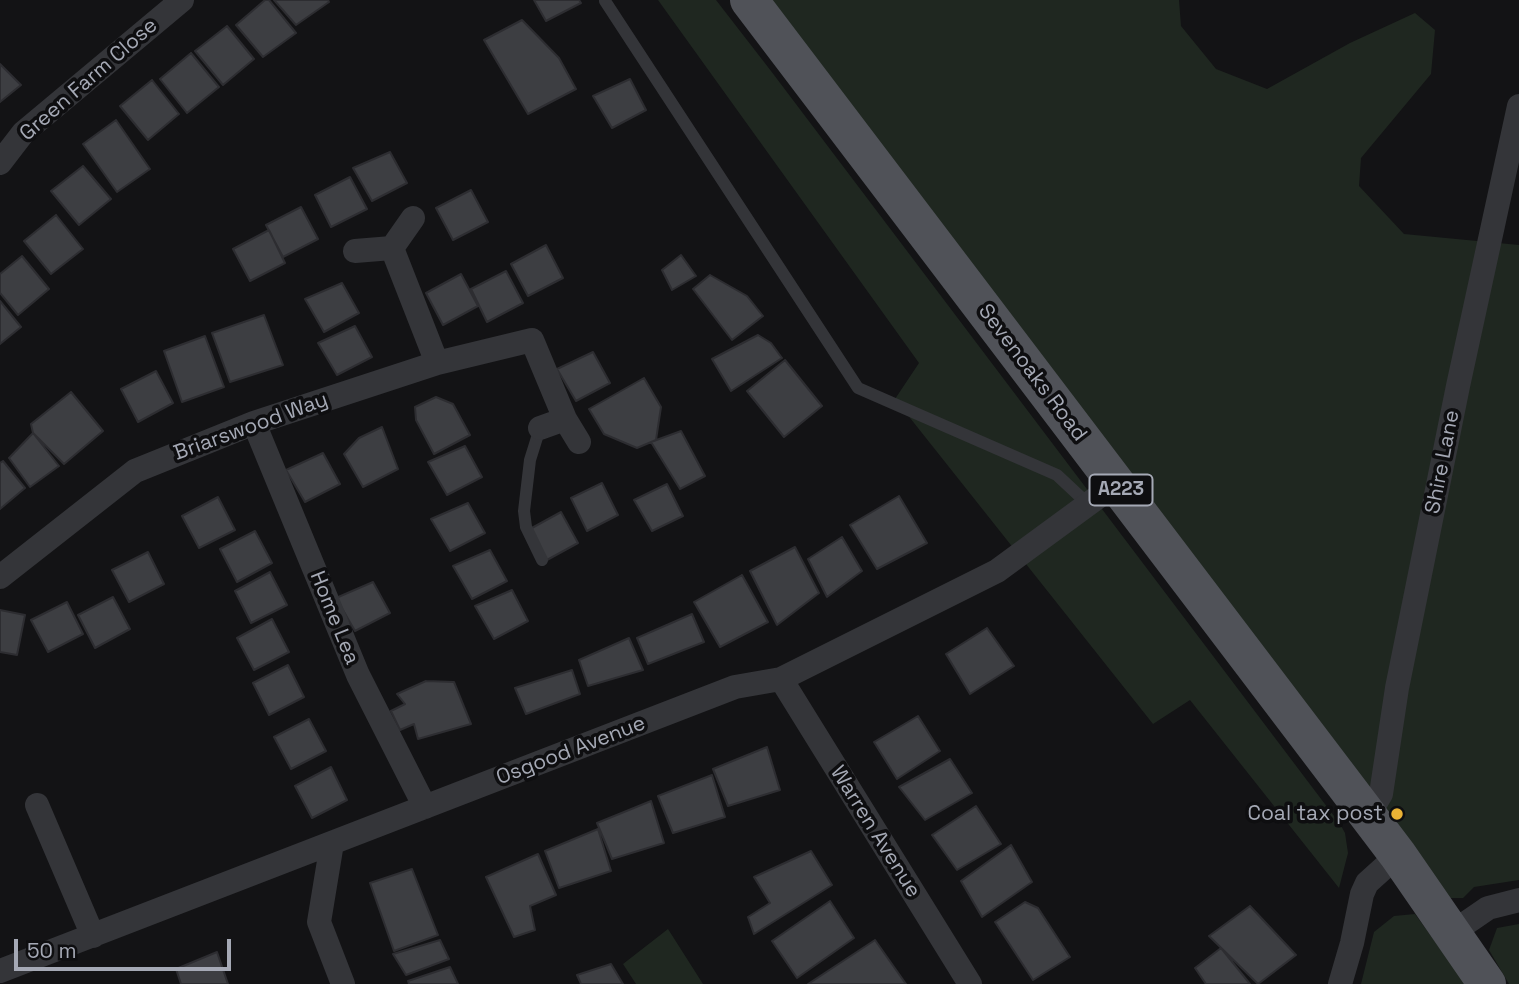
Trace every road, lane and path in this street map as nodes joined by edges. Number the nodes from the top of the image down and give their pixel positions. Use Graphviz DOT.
graph roads {
  1 [pos="182,0"];
  2 [pos="749,0"];
  3 [pos="605,1"];
  4 [pos="1519,106"];
  5 [pos="0,163"];
  6 [pos="413,218"];
  7 [pos="392,248"];
  8 [pos="355,251"];
  9 [pos="437,363"];
  10 [pos="565,419"];
  11 [pos="254,423"];
  12 [pos="540,428"];
  13 [pos="579,442"];
  14 [pos="1102,494"];
  15 [pos="542,560"];
  16 [pos="0,577"];
  17 [pos="781,679"];
  18 [pos="37,804"];
  19 [pos="425,807"];
  20 [pos="1368,816"];
  21 [pos="332,843"];
  22 [pos="1398,855"];
  23 [pos="1519,900"];
  24 [pos="1453,932"];
  25 [pos="93,936"];
  26 [pos="0,971"];
  27 [pos="343,984"];
  28 [pos="970,984"];
  29 [pos="1340,984"];
  30 [pos="1487,984"];
  1 -- 5 [label="street, Green Farm Close"];
  2 -- 14 [label="main road, Sevenoaks Road / A223"];
  3 -- 14 [label="lane"];
  4 -- 20 [label="street, Shire Lane"];
  6 -- 7 [label="street"];
  7 -- 8 [label="street"];
  7 -- 9 [label="street"];
  9 -- 10 [label="street, Briarswood Way"];
  9 -- 11 [label="street, Briarswood Way"];
  10 -- 12 [label="street"];
  10 -- 13 [label="street"];
  11 -- 16 [label="street, Briarswood Way"];
  11 -- 19 [label="street, Home Lea"];
  12 -- 15 [label="lane"];
  14 -- 17 [label="street, Osgood Avenue"];
  14 -- 20 [label="main road, Sevenoaks Road / A223"];
  17 -- 19 [label="street, Osgood Avenue"];
  17 -- 28 [label="street, Warren Avenue"];
  18 -- 25 [label="street"];
  19 -- 21 [label="street, Osgood Avenue"];
  20 -- 22 [label="main road, Sevenoaks Road / A223"];
  21 -- 25 [label="street, Osgood Avenue"];
  21 -- 27 [label="street"];
  22 -- 24 [label="main road, Sevenoaks Road / A223"];
  22 -- 29 [label="street"];
  23 -- 24 [label="street"];
  24 -- 30 [label="main road, Sevenoaks Road / A223"];
  25 -- 26 [label="street, Osgood Avenue"];
}
